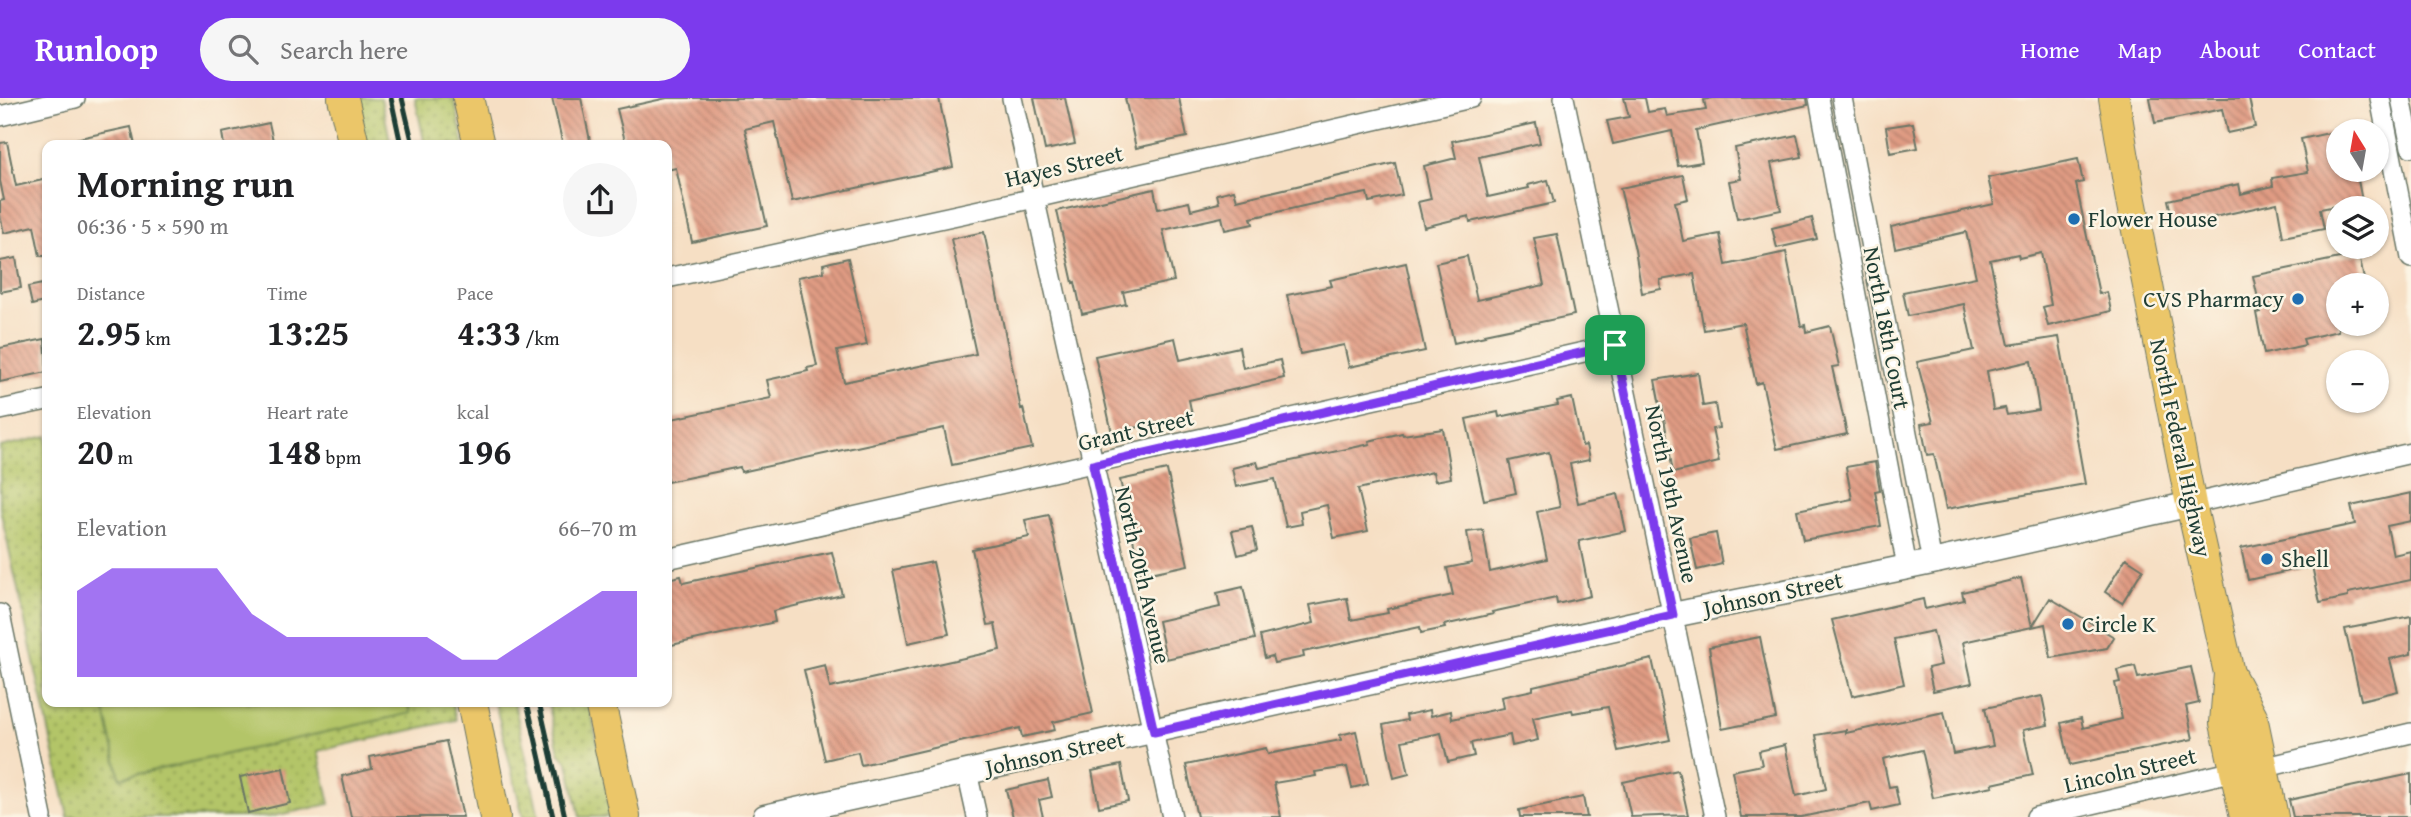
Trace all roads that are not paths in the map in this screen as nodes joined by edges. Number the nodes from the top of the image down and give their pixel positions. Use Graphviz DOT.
graph roads {
  1 [pos="75,98"];
  2 [pos="343,98"];
  3 [pos="468,98"];
  4 [pos="1012,98"];
  5 [pos="1472,98"];
  6 [pos="1564,98"];
  7 [pos="1819,98"];
  8 [pos="1842,98"];
  9 [pos="2114,98"];
  10 [pos="2380,98"];
  11 [pos="2401,98"];
  12 [pos="0,116"];
  13 [pos="353,140"];
  14 [pos="478,140"];
  15 [pos="2411,147"];
  16 [pos="1035,198"];
  17 [pos="2411,258"];
  18 [pos="672,277"];
  19 [pos="1615,345"];
  20 [pos="42,401"];
  21 [pos="0,410"];
  22 [pos="2411,453"];
  23 [pos="1093,465"];
  24 [pos="2191,504"];
  25 [pos="672,558"];
  26 [pos="1933,562"];
  27 [pos="1907,567"];
  28 [pos="0,614"];
  29 [pos="1673,615"];
  30 [pos="6,676"];
  31 [pos="473,707"];
  32 [pos="601,707"];
  33 [pos="1154,732"];
  34 [pos="2411,733"];
  35 [pos="2249,769"];
  36 [pos="967,772"];
  37 [pos="41,817"];
  38 [pos="495,817"];
  39 [pos="625,817"];
  40 [pos="765,817"];
  41 [pos="977,817"];
  42 [pos="1172,817"];
  43 [pos="1715,817"];
  44 [pos="2035,817"];
  45 [pos="2245,817"];
  46 [pos="2273,817"];
  1 -- 12 [label="street"];
  2 -- 13 [label="main road"];
  3 -- 14 [label="main road"];
  4 -- 16 [label="street, North 20th Avenue"];
  5 -- 16 [label="street, Hayes Street"];
  6 -- 19 [label="street, North 19th Avenue"];
  7 -- 27 [label="street, North 18th Court"];
  8 -- 26 [label="street, North 18th Court"];
  9 -- 24 [label="main road, North Federal Highway"];
  10 -- 17 [label="street"];
  11 -- 15 [label="street"];
  16 -- 18 [label="street, Hayes Street"];
  16 -- 23 [label="street, North 20th Avenue"];
  19 -- 23 [label="street, Grant Street"];
  19 -- 29 [label="street, North 19th Avenue"];
  20 -- 21 [label="street"];
  22 -- 24 [label="street, Johnson Street"];
  23 -- 25 [label="street, Grant Street"];
  23 -- 33 [label="street, North 20th Avenue"];
  24 -- 26 [label="street, Johnson Street"];
  24 -- 35 [label="main road, North Federal Highway"];
  26 -- 27 [label="street, Johnson Street"];
  27 -- 29 [label="street, Johnson Street"];
  28 -- 30 [label="street"];
  29 -- 33 [label="street, Johnson Street"];
  29 -- 43 [label="street, North 19th Avenue"];
  30 -- 37 [label="street"];
  31 -- 38 [label="main road"];
  32 -- 39 [label="main road"];
  33 -- 36 [label="street, Johnson Street"];
  33 -- 42 [label="street, North 20th Avenue"];
  34 -- 35 [label="street, Lincoln Street"];
  35 -- 44 [label="street, Lincoln Street"];
  35 -- 45 [label="main road, North Federal Highway"];
  35 -- 46 [label="main road, North Federal Highway"];
  36 -- 40 [label="street, Johnson Street"];
  36 -- 41 [label="street"];
}
